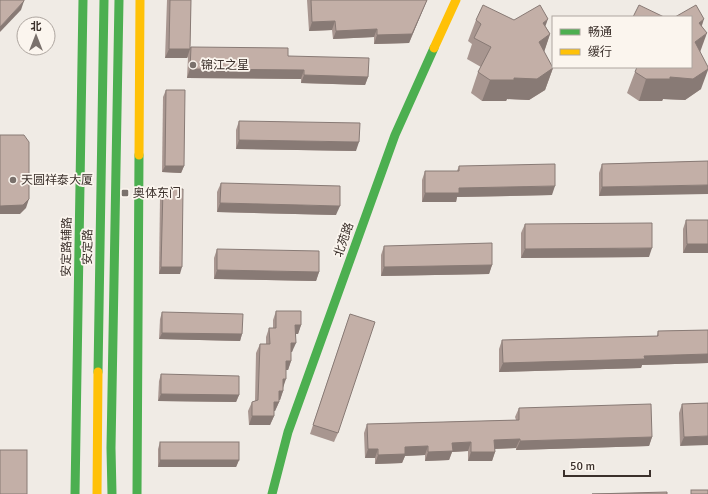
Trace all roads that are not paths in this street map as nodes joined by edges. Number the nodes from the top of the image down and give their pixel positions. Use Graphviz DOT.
graph roads {
  1 [pos="83,0"];
  2 [pos="104,0"];
  3 [pos="119,0"];
  4 [pos="140,0"];
  5 [pos="456,0"];
  6 [pos="140,17"];
  7 [pos="118,57"];
  8 [pos="97,448"];
  9 [pos="88,481"];
  10 [pos="75,494"];
  11 [pos="97,494"];
  12 [pos="112,494"];
  13 [pos="137,494"];
  14 [pos="272,494"];
  1 -- 10 [label="street, 安定路辅路"];
  2 -- 8 [label="street, 安定路"];
  3 -- 7 [label="street"];
  4 -- 6 [label="street"];
  5 -- 14 [label="street, 北苑路"];
  6 -- 7 [label="street"];
  6 -- 13 [label="street"];
  7 -- 12 [label="street"];
  8 -- 9 [label="street"];
  8 -- 11 [label="street, 安定路"];
}
